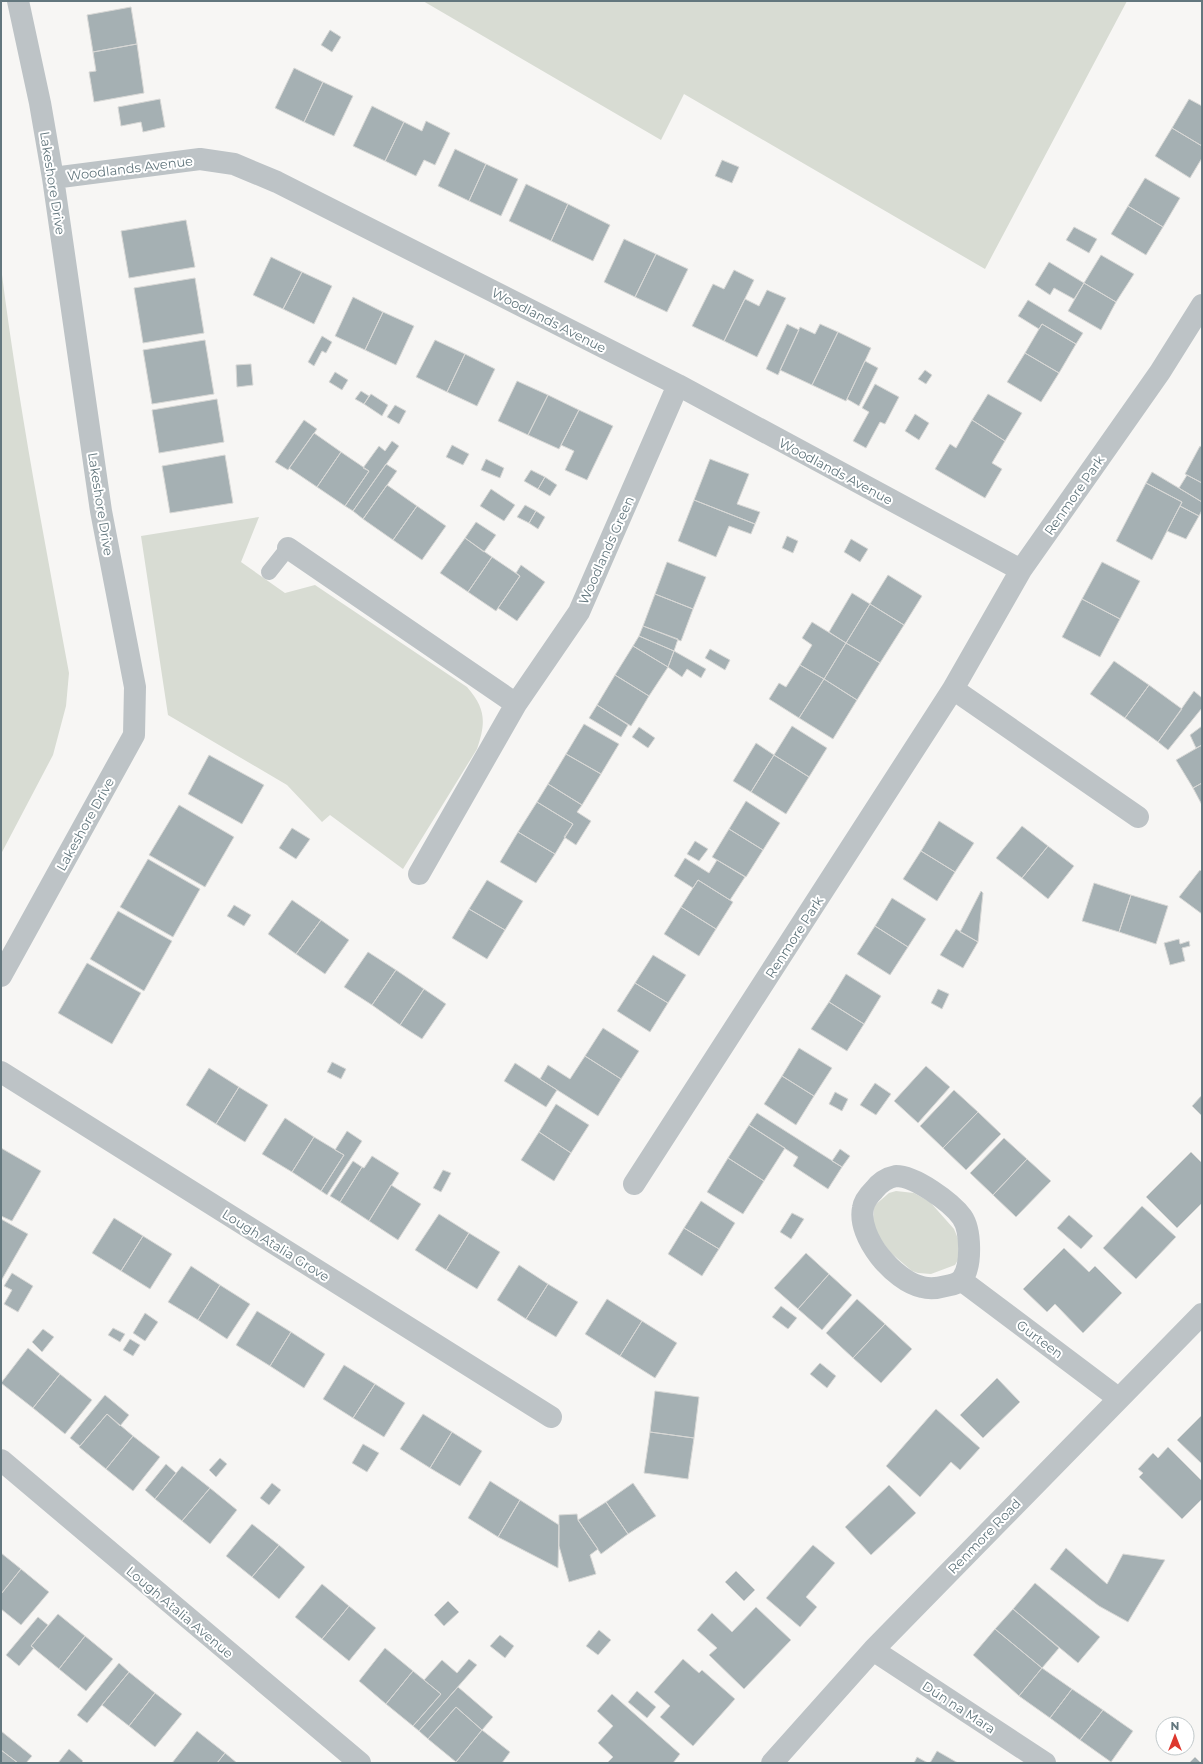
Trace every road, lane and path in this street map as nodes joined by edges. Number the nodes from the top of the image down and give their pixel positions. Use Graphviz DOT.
graph roads {
  1 [pos="18,1"];
  2 [pos="53,178"];
  3 [pos="1202,305"];
  4 [pos="678,386"];
  5 [pos="288,548"];
  6 [pos="1021,570"];
  7 [pos="269,572"];
  8 [pos="953,689"];
  9 [pos="516,704"];
  10 [pos="1138,817"];
  11 [pos="419,874"];
  12 [pos="1,976"];
  13 [pos="1,1072"];
  14 [pos="634,1184"];
  15 [pos="961,1280"];
  16 [pos="1202,1314"];
  17 [pos="1118,1398"];
  18 [pos="551,1417"];
  19 [pos="1,1460"];
  20 [pos="873,1650"];
  21 [pos="360,1763"];
  22 [pos="772,1763"];
  23 [pos="1045,1763"];
  1 -- 2 [label="street, Lakeshore Drive"];
  2 -- 4 [label="street, Woodlands Avenue"];
  2 -- 12 [label="street, Lakeshore Drive"];
  3 -- 6 [label="street, Renmore Park"];
  4 -- 6 [label="street, Woodlands Avenue"];
  4 -- 9 [label="street, Woodlands Green"];
  5 -- 7 [label="lane"];
  5 -- 9 [label="street"];
  6 -- 8 [label="street, Renmore Park"];
  8 -- 10 [label="street"];
  8 -- 14 [label="street, Renmore Park"];
  9 -- 11 [label="street, Woodlands Green"];
  13 -- 18 [label="street, Lough Atalia Grove"];
  15 -- 15 [label="street"];
  15 -- 17 [label="street, Gurteen"];
  16 -- 17 [label="street, Renmore Road"];
  17 -- 20 [label="street, Renmore Road"];
  19 -- 21 [label="street, Lough Atalia Avenue"];
  20 -- 22 [label="street, Renmore Road"];
  20 -- 23 [label="street, Dún na Mara"];
}
